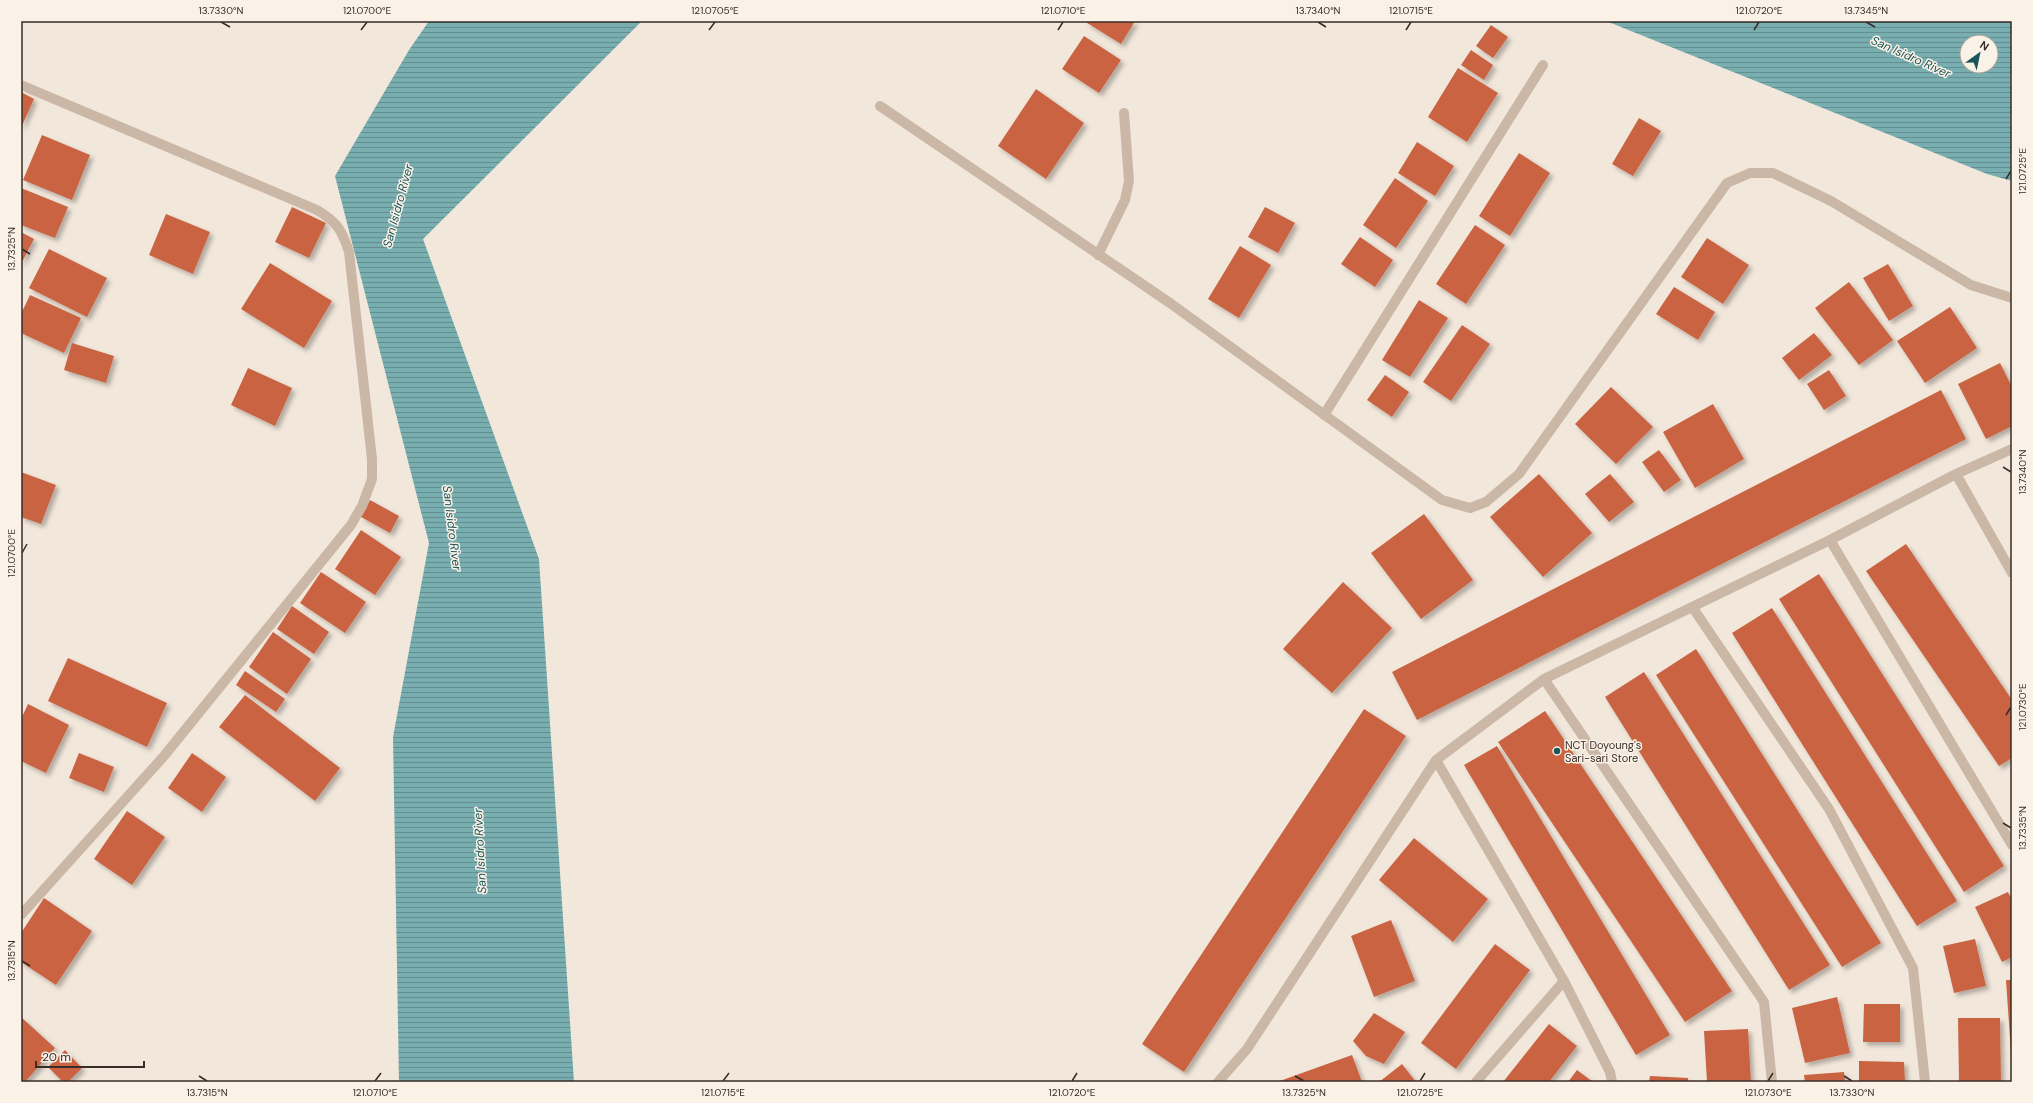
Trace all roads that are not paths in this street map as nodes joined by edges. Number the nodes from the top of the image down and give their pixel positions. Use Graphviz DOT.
graph roads {
  1 [pos="1543,65"];
  2 [pos="21,85"];
  3 [pos="880,106"];
  4 [pos="1124,113"];
  5 [pos="1098,255"];
  6 [pos="2012,298"];
  7 [pos="1324,415"];
  8 [pos="2012,449"];
  9 [pos="1956,474"];
  10 [pos="1830,540"];
  11 [pos="2012,573"];
  12 [pos="1693,608"];
  13 [pos="1544,679"];
  14 [pos="1436,760"];
  15 [pos="2012,845"];
  16 [pos="21,915"];
  17 [pos="1564,981"];
  18 [pos="1218,1082"];
  19 [pos="1476,1082"];
  20 [pos="1612,1082"];
  21 [pos="1772,1082"];
  22 [pos="1925,1082"];
  1 -- 7 [label="street"];
  2 -- 16 [label="street"];
  3 -- 5 [label="street"];
  4 -- 5 [label="street"];
  5 -- 7 [label="street"];
  6 -- 7 [label="street"];
  8 -- 9 [label="street"];
  9 -- 10 [label="street"];
  9 -- 11 [label="street"];
  10 -- 12 [label="street"];
  10 -- 15 [label="street"];
  12 -- 13 [label="street"];
  12 -- 22 [label="street"];
  13 -- 14 [label="street"];
  13 -- 21 [label="street"];
  14 -- 17 [label="street"];
  14 -- 18 [label="street"];
  17 -- 19 [label="street"];
  17 -- 20 [label="street"];
}
